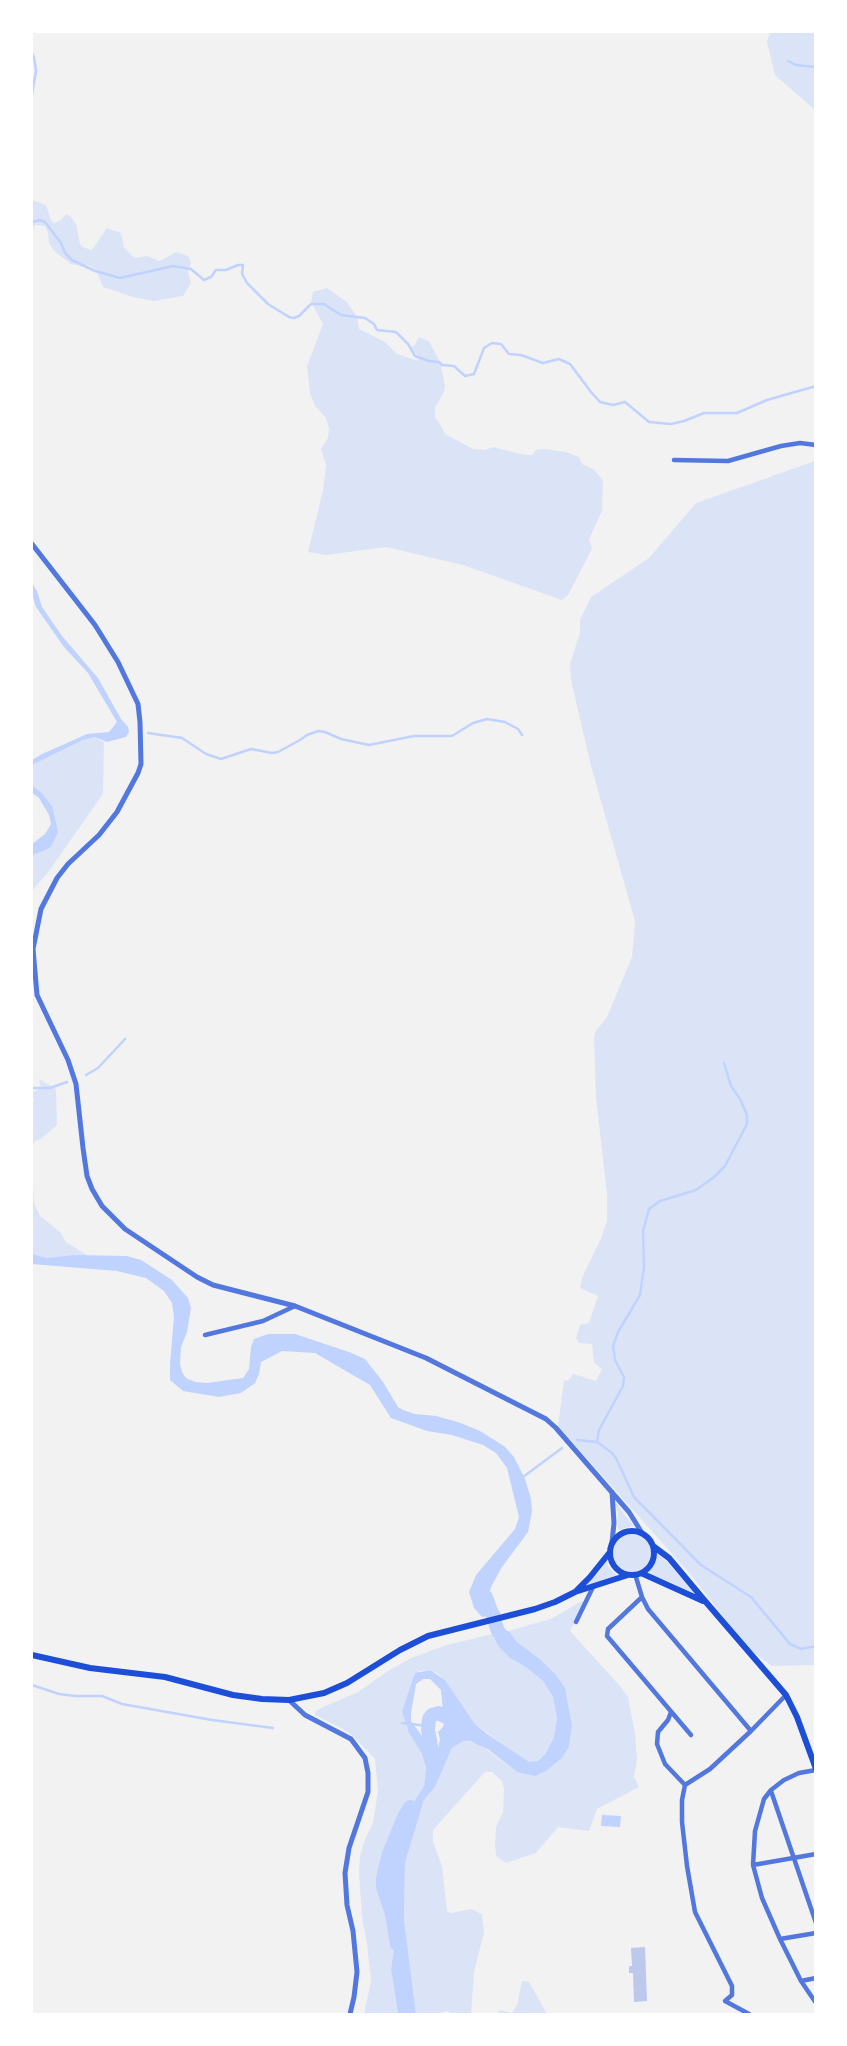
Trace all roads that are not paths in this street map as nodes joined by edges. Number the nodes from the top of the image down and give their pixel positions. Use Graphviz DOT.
graph roads {
  1 [pos="816,445"];
  2 [pos="674,460"];
  3 [pos="32,544"];
  4 [pos="295,1306"];
  5 [pos="205,1335"];
  6 [pos="612,1492"];
  7 [pos="642,1533"];
  8 [pos="612,1542"];
  9 [pos="653,1546"];
  10 [pos="610,1552"];
  11 [pos="635,1574"];
  12 [pos="594,1586"];
  13 [pos="575,1592"];
  14 [pos="642,1597"];
  15 [pos="705,1601"];
  16 [pos="576,1622"];
  17 [pos="32,1654"];
  18 [pos="786,1695"];
  19 [pos="289,1700"];
  20 [pos="671,1711"];
  21 [pos="751,1731"];
  22 [pos="691,1735"];
  23 [pos="816,1769"];
  24 [pos="685,1785"];
  25 [pos="771,1790"];
  26 [pos="816,1854"];
  27 [pos="793,1858"];
  28 [pos="753,1865"];
  29 [pos="816,1923"];
  30 [pos="816,1933"];
  31 [pos="780,1939"];
  32 [pos="816,1978"];
  33 [pos="802,1981"];
  34 [pos="816,2003"];
  35 [pos="349,2014"];
  36 [pos="749,2014"];
  1 -- 2 [label="street"];
  3 -- 4 [label="street"];
  4 -- 5 [label="street"];
  4 -- 6 [label="street"];
  6 -- 7 [label="street"];
  6 -- 8 [label="street"];
  7 -- 8 [label="main road"];
  7 -- 9 [label="main road"];
  8 -- 10 [label="main road"];
  9 -- 11 [label="main road"];
  9 -- 15 [label="main road"];
  10 -- 11 [label="main road"];
  10 -- 13 [label="main road"];
  11 -- 12 [label="main road"];
  11 -- 14 [label="street"];
  11 -- 15 [label="main road"];
  12 -- 13 [label="main road"];
  12 -- 16 [label="street"];
  13 -- 19 [label="main road"];
  14 -- 20 [label="street"];
  14 -- 21 [label="street"];
  15 -- 18 [label="main road"];
  17 -- 19 [label="main road"];
  18 -- 21 [label="street"];
  18 -- 23 [label="main road"];
  19 -- 35 [label="street"];
  20 -- 22 [label="street"];
  20 -- 24 [label="street"];
  21 -- 24 [label="street"];
  23 -- 25 [label="street"];
  24 -- 36 [label="street"];
  25 -- 27 [label="street"];
  25 -- 28 [label="street"];
  26 -- 27 [label="street"];
  27 -- 28 [label="street"];
  27 -- 29 [label="street"];
  28 -- 31 [label="street"];
  30 -- 31 [label="street"];
  31 -- 33 [label="street"];
  32 -- 33 [label="street"];
  33 -- 34 [label="street"];
}
